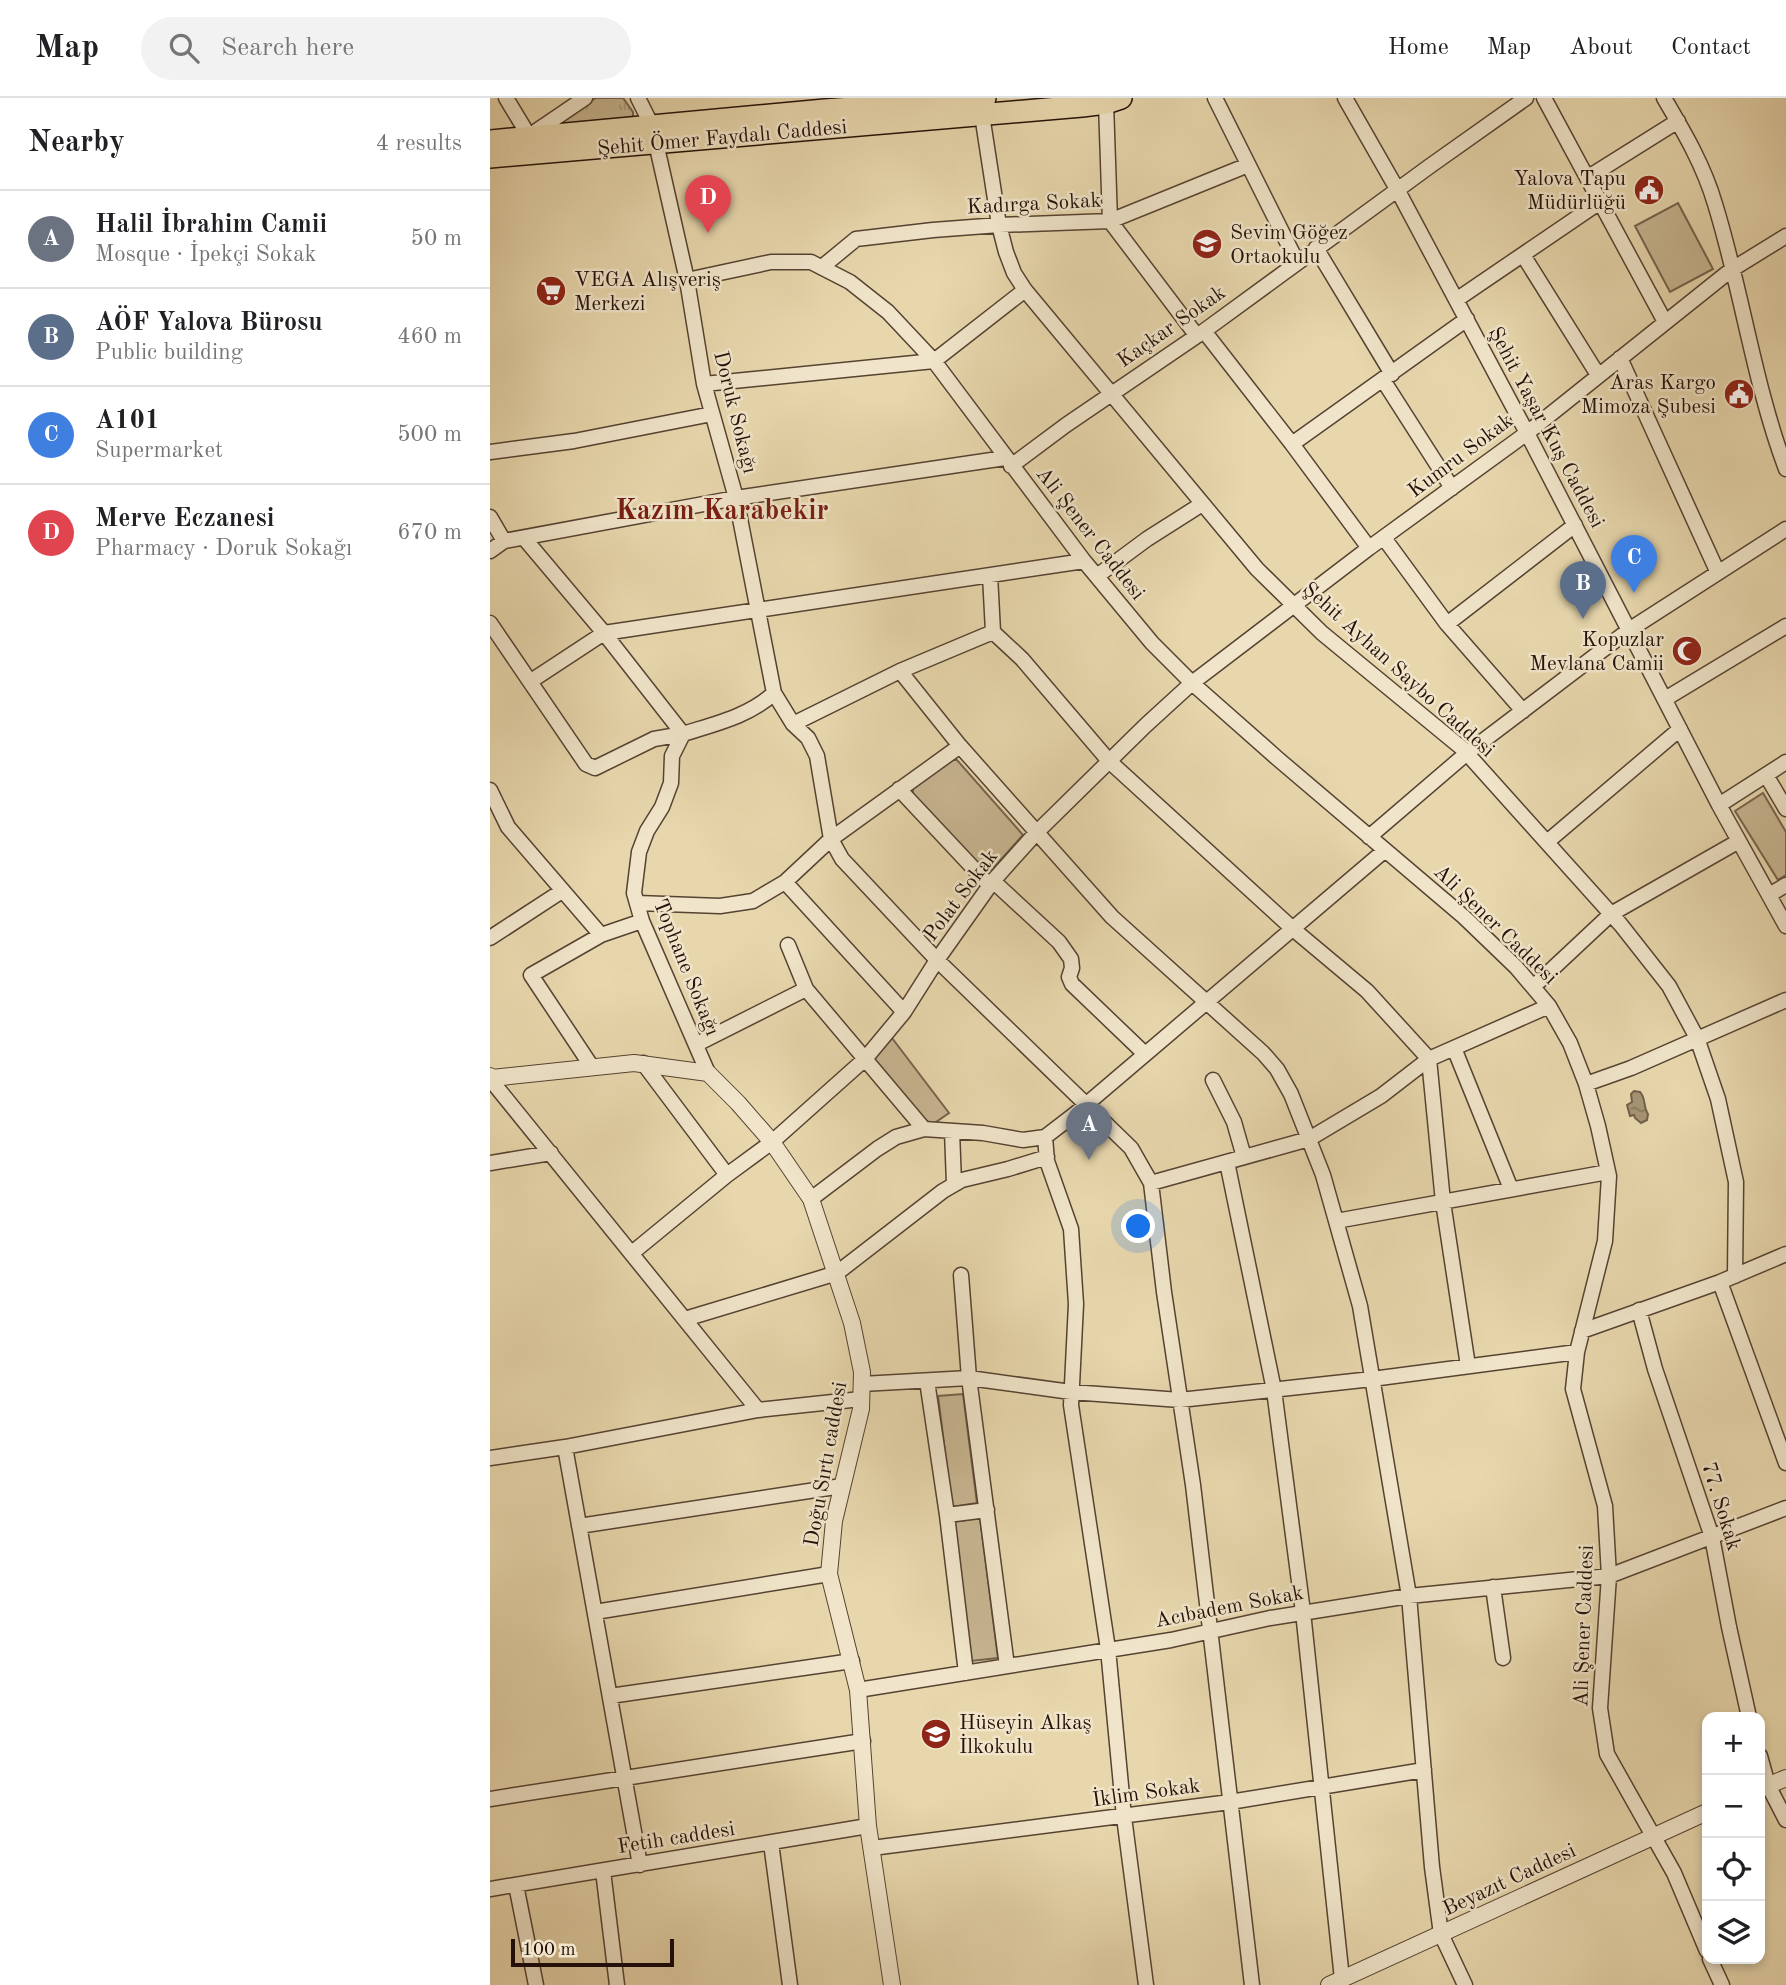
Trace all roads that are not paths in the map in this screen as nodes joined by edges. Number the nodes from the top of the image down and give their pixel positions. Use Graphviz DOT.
graph roads {
  1 [pos="506,98"];
  2 [pos="585,98"];
  3 [pos="638,98"];
  4 [pos="1215,98"];
  5 [pos="1345,98"];
  6 [pos="1526,98"];
  7 [pos="1544,98"];
  8 [pos="1664,98"];
  9 [pos="1113,100"];
  10 [pos="823,104"];
  11 [pos="983,106"];
  12 [pos="1678,121"];
  13 [pos="654,134"];
  14 [pos="529,136"];
  15 [pos="490,141"];
  16 [pos="490,158"];
  17 [pos="1248,165"];
  18 [pos="1587,178"];
  19 [pos="1397,189"];
  20 [pos="1600,202"];
  21 [pos="1110,221"];
  22 [pos="999,225"];
  23 [pos="1786,236"];
  24 [pos="1316,248"];
  25 [pos="1523,255"];
  26 [pos="1297,262"];
  27 [pos="822,267"];
  28 [pos="1731,270"];
  29 [pos="687,279"];
  30 [pos="1025,290"];
  31 [pos="1456,300"];
  32 [pos="1467,319"];
  33 [pos="1665,322"];
  34 [pos="1200,334"];
  35 [pos="1620,358"];
  36 [pos="934,361"];
  37 [pos="1598,375"];
  38 [pos="1387,377"];
  39 [pos="704,384"];
  40 [pos="1112,393"];
  41 [pos="712,414"];
  42 [pos="1527,432"];
  43 [pos="1292,444"];
  44 [pos="490,453"];
  45 [pos="1008,462"];
  46 [pos="1786,469"];
  47 [pos="1452,488"];
  48 [pos="736,498"];
  49 [pos="1202,504"];
  50 [pos="490,517"];
  51 [pos="1575,525"];
  52 [pos="1786,529"];
  53 [pos="524,538"];
  54 [pos="1384,538"];
  55 [pos="504,541"];
  56 [pos="1369,548"];
  57 [pos="490,551"];
  58 [pos="1084,561"];
  59 [pos="1718,573"];
  60 [pos="990,575"];
  61 [pos="1097,576"];
  62 [pos="1294,605"];
  63 [pos="758,610"];
  64 [pos="490,623"];
  65 [pos="1447,624"];
  66 [pos="1786,626"];
  67 [pos="1629,631"];
  68 [pos="993,632"];
  69 [pos="604,633"];
  70 [pos="900,671"];
  71 [pos="531,681"];
  72 [pos="1192,682"];
  73 [pos="774,693"];
  74 [pos="1665,699"];
  75 [pos="1523,711"];
  76 [pos="793,723"];
  77 [pos="1680,729"];
  78 [pos="683,734"];
  79 [pos="960,746"];
  80 [pos="1467,753"];
  81 [pos="1109,761"];
  82 [pos="1786,762"];
  83 [pos="1766,775"];
  84 [pos="899,789"];
  85 [pos="490,790"];
  86 [pos="1719,805"];
  87 [pos="1786,809"];
  88 [pos="1036,833"];
  89 [pos="831,838"];
  90 [pos="1369,838"];
  91 [pos="1739,841"];
  92 [pos="1546,842"];
  93 [pos="1384,850"];
  94 [pos="785,882"];
  95 [pos="991,883"];
  96 [pos="1786,885"];
  97 [pos="562,891"];
  98 [pos="1769,895"];
  99 [pos="637,904"];
  100 [pos="1611,914"];
  101 [pos="642,921"];
  102 [pos="1786,926"];
  103 [pos="1293,929"];
  104 [pos="601,935"];
  105 [pos="490,938"];
  106 [pos="788,945"];
  107 [pos="937,960"];
  108 [pos="1533,986"];
  109 [pos="806,989"];
  110 [pos="1786,1000"];
  111 [pos="1206,1003"];
  112 [pos="1549,1006"];
  113 [pos="904,1012"];
  114 [pos="1697,1038"];
  115 [pos="697,1044"];
  116 [pos="1454,1048"];
  117 [pos="1145,1054"];
  118 [pos="865,1059"];
  119 [pos="1429,1059"];
  120 [pos="643,1063"];
  121 [pos="592,1068"];
  122 [pos="708,1073"];
  123 [pos="491,1078"];
  124 [pos="1213,1080"];
  125 [pos="1586,1084"];
  126 [pos="1086,1104"];
  127 [pos="924,1129"];
  128 [pos="952,1131"];
  129 [pos="1045,1137"];
  130 [pos="1308,1139"];
  131 [pos="772,1142"];
  132 [pos="551,1153"];
  133 [pos="1046,1157"];
  134 [pos="1244,1157"];
  135 [pos="1227,1162"];
  136 [pos="490,1163"];
  137 [pos="1608,1172"];
  138 [pos="727,1175"];
  139 [pos="1151,1183"];
  140 [pos="954,1184"];
  141 [pos="1511,1189"];
  142 [pos="811,1199"];
  143 [pos="1443,1202"];
  144 [pos="1336,1221"];
  145 [pos="632,1254"];
  146 [pos="1786,1254"];
  147 [pos="837,1273"];
  148 [pos="961,1275"];
  149 [pos="1735,1276"];
  150 [pos="1720,1282"];
  151 [pos="1639,1310"];
  152 [pos="685,1319"];
  153 [pos="1582,1331"];
  154 [pos="1577,1352"];
  155 [pos="1468,1366"];
  156 [pos="969,1378"];
  157 [pos="1372,1379"];
  158 [pos="927,1381"];
  159 [pos="1273,1390"];
  160 [pos="861,1392"];
  161 [pos="1072,1392"];
  162 [pos="1180,1400"];
  163 [pos="758,1410"];
  164 [pos="565,1447"];
  165 [pos="490,1458"];
  166 [pos="1786,1463"];
  167 [pos="842,1486"];
  168 [pos="1786,1508"];
  169 [pos="987,1510"];
  170 [pos="947,1515"];
  171 [pos="579,1526"];
  172 [pos="1712,1537"];
  173 [pos="828,1574"];
  174 [pos="1609,1576"];
  175 [pos="1493,1587"];
  176 [pos="1409,1595"];
  177 [pos="595,1612"];
  178 [pos="1303,1612"];
  179 [pos="1209,1631"];
  180 [pos="1108,1649"];
  181 [pos="1503,1658"];
  182 [pos="852,1661"];
  183 [pos="1007,1666"];
  184 [pos="965,1673"];
  185 [pos="858,1690"];
  186 [pos="610,1696"];
  187 [pos="1748,1712"];
  188 [pos="863,1741"];
  189 [pos="1424,1770"];
  190 [pos="1786,1777"];
  191 [pos="624,1779"];
  192 [pos="1322,1787"];
  193 [pos="1765,1787"];
  194 [pos="1765,1788"];
  195 [pos="490,1799"];
  196 [pos="1230,1802"];
  197 [pos="1702,1814"];
  198 [pos="1124,1817"];
  199 [pos="1786,1820"];
  200 [pos="868,1826"];
  201 [pos="1653,1836"];
  202 [pos="771,1843"];
  203 [pos="872,1848"];
  204 [pos="640,1865"];
  205 [pos="603,1871"];
  206 [pos="516,1885"];
  207 [pos="490,1889"];
  208 [pos="1441,1934"];
  209 [pos="1702,1939"];
  210 [pos="1712,1964"];
  211 [pos="1336,1982"];
  212 [pos="536,1985"];
  213 [pos="617,1985"];
  214 [pos="790,1985"];
  215 [pos="892,1985"];
  216 [pos="1146,1985"];
  217 [pos="1252,1985"];
  218 [pos="1465,1985"];
  219 [pos="1722,1985"];
  1 -- 14 [label="street"];
  2 -- 14 [label="street"];
  3 -- 13 [label="street, Doruk Sokağı"];
  4 -- 17 [label="street"];
  5 -- 19 [label="street, Şehit Yaşar Kuş Caddesi"];
  6 -- 19 [label="street, Kaçkar Sokak"];
  7 -- 18 [label="street"];
  8 -- 12 [label="street"];
  9 -- 11 [label="main road, Şehit Ömer Faydalı Caddesi"];
  9 -- 21 [label="street"];
  10 -- 11 [label="main road, Şehit Ömer Faydalı Caddesi"];
  10 -- 13 [label="main road, Şehit Ömer Faydalı Caddesi"];
  11 -- 13 [label="main road, Şehit Ömer Faydalı Caddesi"];
  11 -- 22 [label="street, Şehit Ayhan Saybo Caddesi"];
  12 -- 18 [label="street"];
  12 -- 28 [label="street"];
  13 -- 14 [label="main road, Şehit Ömer Faydalı Caddesi"];
  13 -- 16 [label="main road, Şehit Ömer Faydalı Caddesi"];
  13 -- 29 [label="street, Doruk Sokağı"];
  14 -- 15 [label="main road, Şehit Ömer Faydalı Caddesi"];
  17 -- 21 [label="street, Kadırga Sokak"];
  17 -- 26 [label="street"];
  18 -- 20 [label="street"];
  19 -- 24 [label="street, Kaçkar Sokak"];
  19 -- 31 [label="street, Şehit Yaşar Kuş Caddesi"];
  20 -- 25 [label="street"];
  20 -- 33 [label="street"];
  21 -- 22 [label="street, Kadırga Sokak"];
  21 -- 34 [label="street"];
  22 -- 27 [label="street, Kadırga Sokak"];
  22 -- 30 [label="street, Şehit Ayhan Saybo Caddesi"];
  23 -- 28 [label="street, Kumru Sokak"];
  24 -- 26 [label="street, Kaçkar Sokak"];
  24 -- 38 [label="street"];
  25 -- 31 [label="street"];
  25 -- 37 [label="street"];
  26 -- 34 [label="street, Kaçkar Sokak"];
  27 -- 29 [label="street, Ali Şener Caddesi"];
  27 -- 36 [label="street, Ali Şener Caddesi"];
  28 -- 33 [label="street, Kumru Sokak"];
  28 -- 46 [label="street"];
  29 -- 39 [label="street, Doruk Sokağı"];
  30 -- 36 [label="street"];
  30 -- 40 [label="street, Şehit Ayhan Saybo Caddesi"];
  31 -- 32 [label="street, Şehit Yaşar Kuş Caddesi"];
  32 -- 38 [label="street"];
  32 -- 42 [label="street, Şehit Yaşar Kuş Caddesi"];
  33 -- 35 [label="street, Kumru Sokak"];
  34 -- 40 [label="street, Kaçkar Sokak"];
  34 -- 43 [label="street"];
  35 -- 37 [label="street, Kumru Sokak"];
  35 -- 59 [label="street"];
  36 -- 39 [label="street"];
  36 -- 45 [label="street, Ali Şener Caddesi"];
  37 -- 42 [label="street, Kumru Sokak"];
  38 -- 43 [label="street"];
  38 -- 47 [label="street"];
  39 -- 41 [label="street, Doruk Sokağı"];
  40 -- 45 [label="street, Kaçkar Sokak"];
  40 -- 49 [label="street, Şehit Ayhan Saybo Caddesi"];
  41 -- 44 [label="street"];
  41 -- 48 [label="street, Doruk Sokağı"];
  42 -- 47 [label="street, Kumru Sokak"];
  42 -- 51 [label="street, Şehit Yaşar Kuş Caddesi"];
  43 -- 56 [label="street"];
  45 -- 48 [label="street"];
  45 -- 58 [label="street, Ali Şener Caddesi"];
  47 -- 54 [label="street, Kumru Sokak"];
  48 -- 53 [label="street"];
  48 -- 63 [label="street, Doruk Sokağı"];
  49 -- 61 [label="street"];
  49 -- 62 [label="street, Şehit Ayhan Saybo Caddesi"];
  50 -- 55 [label="street"];
  51 -- 65 [label="street"];
  51 -- 67 [label="street, Şehit Yaşar Kuş Caddesi"];
  52 -- 59 [label="street"];
  53 -- 55 [label="street"];
  53 -- 69 [label="street"];
  54 -- 56 [label="street, Kumru Sokak"];
  54 -- 65 [label="street"];
  55 -- 57 [label="street"];
  56 -- 62 [label="street, Kumru Sokak"];
  58 -- 60 [label="street"];
  58 -- 61 [label="street, Ali Şener Caddesi"];
  59 -- 67 [label="street"];
  60 -- 63 [label="street"];
  60 -- 68 [label="street"];
  61 -- 72 [label="street, Ali Şener Caddesi"];
  62 -- 72 [label="street, Kumru Sokak"];
  62 -- 80 [label="street, Şehit Ayhan Saybo Caddesi"];
  63 -- 69 [label="street"];
  63 -- 73 [label="street, Doruk Sokağı"];
  64 -- 71 [label="street"];
  65 -- 75 [label="street"];
  66 -- 74 [label="street"];
  67 -- 74 [label="street, Şehit Yaşar Kuş Caddesi"];
  67 -- 75 [label="street"];
  68 -- 70 [label="street"];
  68 -- 81 [label="street"];
  69 -- 71 [label="street"];
  69 -- 78 [label="street"];
  70 -- 76 [label="street"];
  70 -- 79 [label="street"];
  71 -- 78 [label="street"];
  72 -- 81 [label="street, Polat Sokak"];
  72 -- 90 [label="street, Ali Şener Caddesi"];
  73 -- 76 [label="street"];
  73 -- 78 [label="street"];
  74 -- 77 [label="street, Şehit Yaşar Kuş Caddesi"];
  75 -- 80 [label="street"];
  76 -- 89 [label="street"];
  77 -- 86 [label="street, Şehit Yaşar Kuş Caddesi"];
  77 -- 92 [label="street"];
  78 -- 99 [label="street, Tophane Sokağı"];
  79 -- 84 [label="street"];
  79 -- 88 [label="street"];
  80 -- 90 [label="street"];
  80 -- 92 [label="street, Şehit Ayhan Saybo Caddesi"];
  81 -- 88 [label="street, Polat Sokak"];
  81 -- 103 [label="street"];
  82 -- 83 [label="street"];
  83 -- 86 [label="street"];
  83 -- 87 [label="street"];
  84 -- 89 [label="street"];
  84 -- 95 [label="street"];
  85 -- 97 [label="street"];
  86 -- 91 [label="street, Şehit Yaşar Kuş Caddesi"];
  88 -- 95 [label="street, Polat Sokak"];
  88 -- 111 [label="street"];
  89 -- 94 [label="street"];
  89 -- 107 [label="street"];
  90 -- 93 [label="street, Ali Şener Caddesi"];
  91 -- 98 [label="street, Şehit Yaşar Kuş Caddesi"];
  91 -- 100 [label="street"];
  92 -- 100 [label="street, Şehit Ayhan Saybo Caddesi"];
  93 -- 103 [label="street"];
  93 -- 108 [label="street, Ali Şener Caddesi"];
  94 -- 99 [label="street"];
  94 -- 113 [label="street"];
  95 -- 107 [label="street, Polat Sokak"];
  95 -- 117 [label="street"];
  96 -- 98 [label="street"];
  97 -- 104 [label="street"];
  97 -- 105 [label="street"];
  98 -- 102 [label="street, Şehit Yaşar Kuş Caddesi"];
  99 -- 101 [label="street, Tophane Sokağı"];
  100 -- 108 [label="street"];
  100 -- 114 [label="street, Şehit Ayhan Saybo Caddesi"];
  101 -- 104 [label="street"];
  101 -- 115 [label="street, Tophane Sokağı"];
  103 -- 111 [label="street"];
  103 -- 119 [label="street"];
  104 -- 121 [label="street"];
  106 -- 109 [label="street"];
  107 -- 113 [label="street, Polat Sokak"];
  107 -- 126 [label="street"];
  108 -- 112 [label="street, Ali Şener Caddesi"];
  109 -- 115 [label="street"];
  109 -- 118 [label="street"];
  110 -- 114 [label="street"];
  111 -- 117 [label="street"];
  111 -- 130 [label="street"];
  112 -- 116 [label="street"];
  112 -- 125 [label="street, Ali Şener Caddesi"];
  113 -- 118 [label="street, Polat Sokak"];
  114 -- 125 [label="street"];
  114 -- 149 [label="street, Şehit Ayhan Saybo Caddesi"];
  115 -- 122 [label="street, Tophane Sokağı"];
  116 -- 119 [label="street"];
  116 -- 141 [label="street"];
  117 -- 126 [label="street"];
  118 -- 127 [label="street"];
  118 -- 131 [label="street, Polat Sokak"];
  119 -- 130 [label="street"];
  119 -- 143 [label="street"];
  120 -- 121 [label="street"];
  120 -- 122 [label="street"];
  120 -- 138 [label="street"];
  121 -- 123 [label="street"];
  122 -- 131 [label="street, Doğu Sırtı caddesi"];
  123 -- 132 [label="street"];
  124 -- 134 [label="street"];
  125 -- 137 [label="street, Ali Şener Caddesi"];
  126 -- 129 [label="street"];
  126 -- 139 [label="street"];
  127 -- 128 [label="street"];
  127 -- 142 [label="street"];
  128 -- 129 [label="street"];
  128 -- 140 [label="street"];
  129 -- 133 [label="street"];
  130 -- 134 [label="street"];
  130 -- 144 [label="street"];
  131 -- 138 [label="street, Polat Sokak"];
  131 -- 142 [label="street, Doğu Sırtı caddesi"];
  132 -- 136 [label="street"];
  132 -- 145 [label="street"];
  133 -- 140 [label="street"];
  133 -- 161 [label="street"];
  134 -- 135 [label="street"];
  135 -- 139 [label="street"];
  135 -- 159 [label="street"];
  137 -- 141 [label="street"];
  137 -- 153 [label="street, Ali Şener Caddesi"];
  138 -- 145 [label="street, Polat Sokak"];
  139 -- 162 [label="street"];
  140 -- 147 [label="street"];
  141 -- 143 [label="street"];
  142 -- 147 [label="street, Doğu Sırtı caddesi"];
  143 -- 144 [label="street"];
  143 -- 155 [label="street"];
  144 -- 157 [label="street"];
  145 -- 152 [label="street"];
  146 -- 149 [label="street"];
  147 -- 152 [label="street"];
  147 -- 160 [label="street, Doğu Sırtı caddesi"];
  148 -- 156 [label="street"];
  149 -- 150 [label="street"];
  150 -- 151 [label="street"];
  150 -- 166 [label="street"];
  151 -- 153 [label="street"];
  151 -- 172 [label="street, 77. Sokak"];
  152 -- 163 [label="street"];
  153 -- 154 [label="street, Ali Şener Caddesi"];
  154 -- 155 [label="street"];
  154 -- 174 [label="street, Ali Şener Caddesi"];
  155 -- 157 [label="street"];
  156 -- 158 [label="street"];
  156 -- 161 [label="street"];
  156 -- 169 [label="street"];
  157 -- 159 [label="street"];
  157 -- 176 [label="street"];
  158 -- 160 [label="street"];
  158 -- 170 [label="street"];
  159 -- 162 [label="street"];
  159 -- 178 [label="street"];
  160 -- 163 [label="street"];
  160 -- 167 [label="street, Doğu Sırtı caddesi"];
  161 -- 162 [label="street"];
  161 -- 180 [label="street"];
  162 -- 179 [label="street"];
  163 -- 164 [label="street"];
  164 -- 165 [label="street"];
  164 -- 171 [label="street"];
  167 -- 171 [label="street"];
  167 -- 173 [label="street, Doğu Sırtı caddesi"];
  168 -- 172 [label="street, Acıbadem Sokak"];
  169 -- 170 [label="street"];
  169 -- 183 [label="street"];
  170 -- 184 [label="street"];
  171 -- 177 [label="street"];
  172 -- 174 [label="street, Acıbadem Sokak"];
  172 -- 187 [label="street, 77. Sokak"];
  173 -- 177 [label="street"];
  173 -- 182 [label="street, Doğu Sırtı caddesi"];
  174 -- 175 [label="street, Acıbadem Sokak"];
  174 -- 201 [label="street, Ali Şener Caddesi"];
  175 -- 176 [label="street, Acıbadem Sokak"];
  175 -- 181 [label="street"];
  176 -- 178 [label="street, Acıbadem Sokak"];
  176 -- 189 [label="street"];
  177 -- 186 [label="street"];
  178 -- 179 [label="street, Acıbadem Sokak"];
  178 -- 192 [label="street"];
  179 -- 180 [label="street, Acıbadem Sokak"];
  179 -- 196 [label="street"];
  180 -- 183 [label="street, Acıbadem Sokak"];
  180 -- 198 [label="street"];
  182 -- 185 [label="street, Doğu Sırtı caddesi"];
  182 -- 186 [label="street"];
  183 -- 184 [label="street, Acıbadem Sokak"];
  184 -- 185 [label="street, Acıbadem Sokak"];
  185 -- 188 [label="street, Doğu Sırtı caddesi"];
  186 -- 191 [label="street"];
  188 -- 191 [label="street"];
  188 -- 200 [label="street, Doğu Sırtı caddesi"];
  189 -- 192 [label="street, İklim Sokak"];
  189 -- 208 [label="street"];
  190 -- 193 [label="street"];
  191 -- 195 [label="street"];
  191 -- 204 [label="street"];
  192 -- 196 [label="street, İklim Sokak"];
  192 -- 211 [label="street"];
  194 -- 199 [label="street"];
  196 -- 198 [label="street, İklim Sokak"];
  196 -- 217 [label="street"];
  197 -- 201 [label="street, Beyazıt Caddesi"];
  198 -- 203 [label="street, İklim Sokak"];
  198 -- 216 [label="street"];
  200 -- 202 [label="street, Fetih caddesi"];
  200 -- 203 [label="street, Doğu Sırtı caddesi"];
  201 -- 208 [label="street, Beyazıt Caddesi"];
  201 -- 209 [label="street, Ali Şener Caddesi"];
  202 -- 204 [label="street, Fetih caddesi"];
  202 -- 214 [label="street"];
  203 -- 215 [label="street, Doğu Sırtı caddesi"];
  204 -- 205 [label="street, Fetih caddesi"];
  205 -- 206 [label="street, Fetih caddesi"];
  205 -- 213 [label="street"];
  206 -- 207 [label="street, Fetih caddesi"];
  206 -- 212 [label="street"];
  208 -- 211 [label="street, Beyazıt Caddesi"];
  208 -- 218 [label="street"];
  210 -- 219 [label="street"];
}
